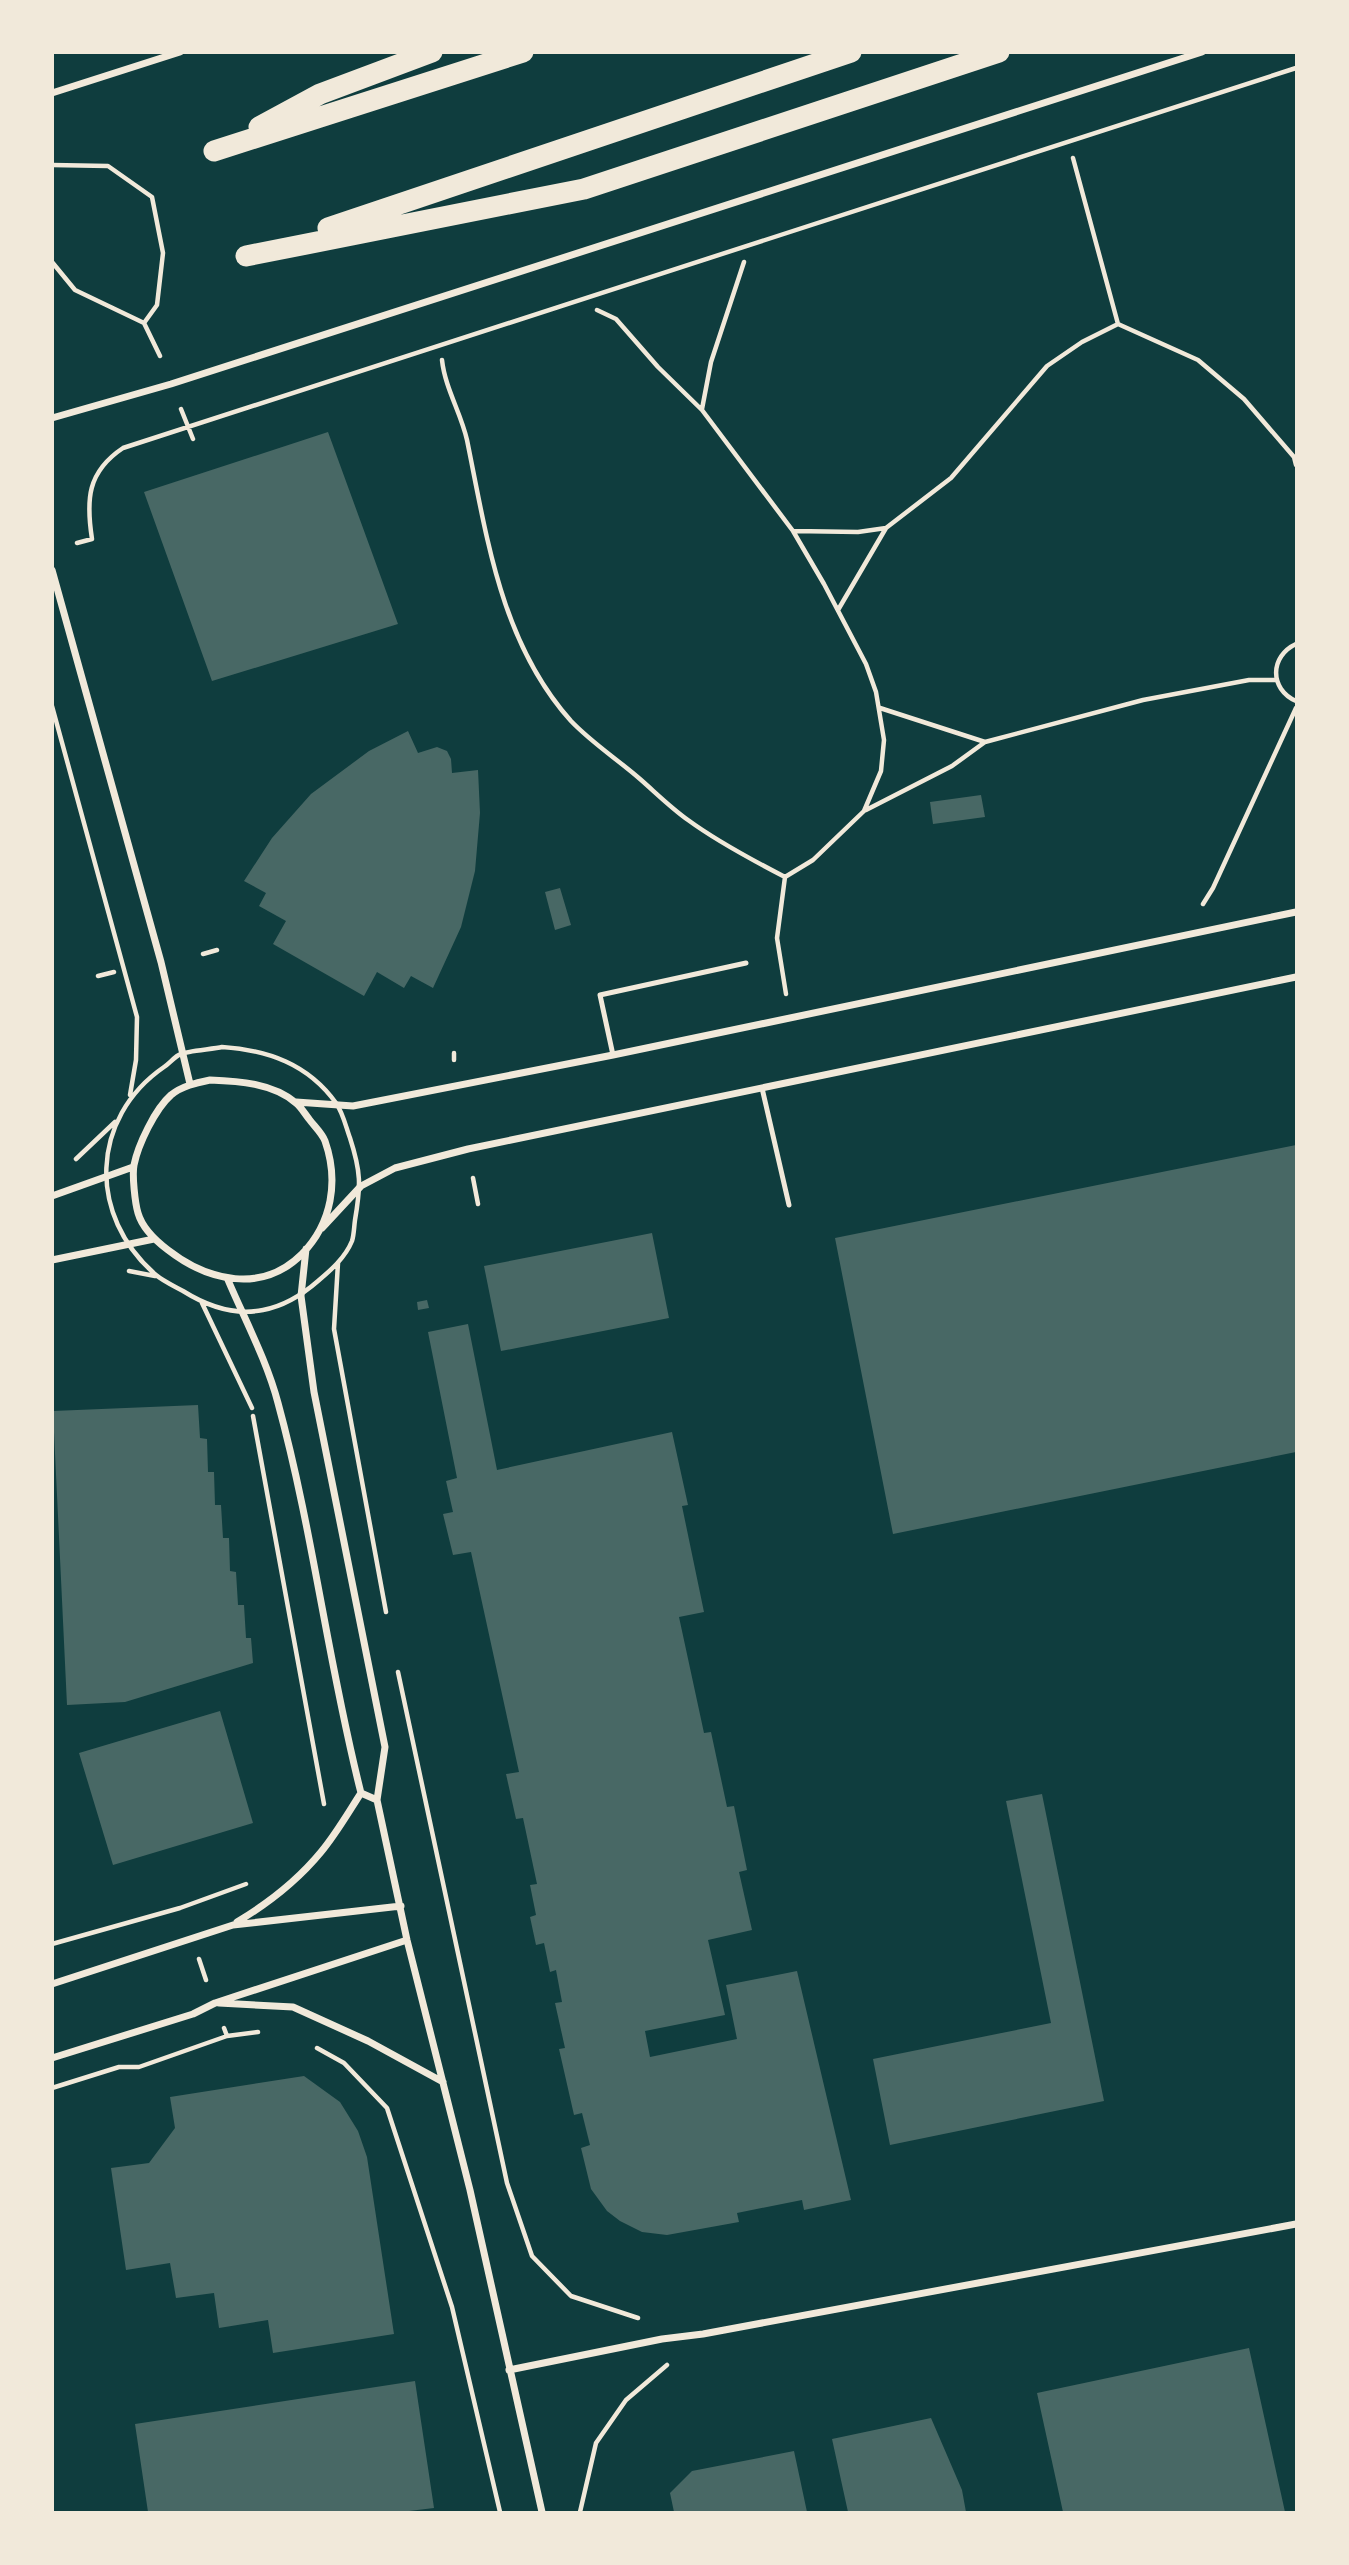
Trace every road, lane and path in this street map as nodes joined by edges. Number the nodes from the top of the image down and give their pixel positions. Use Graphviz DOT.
graph roads {
  1 [pos="180,52"];
  2 [pos="432,52"];
  3 [pos="523,52"];
  4 [pos="850,52"];
  5 [pos="999,52"];
  6 [pos="1202,52"];
  7 [pos="1297,68"];
  8 [pos="52,93"];
  9 [pos="1073,158"];
  10 [pos="52,165"];
  11 [pos="52,262"];
  12 [pos="744,262"];
  13 [pos="597,310"];
  14 [pos="144,323"];
  15 [pos="1118,324"];
  16 [pos="160,356"];
  17 [pos="442,360"];
  18 [pos="181,409"];
  19 [pos="702,410"];
  20 [pos="52,418"];
  21 [pos="188,427"];
  22 [pos="193,439"];
  23 [pos="1295,458"];
  24 [pos="1297,465"];
  25 [pos="886,528"];
  26 [pos="793,531"];
  27 [pos="77,543"];
  28 [pos="52,570"];
  29 [pos="838,611"];
  30 [pos="1297,644"];
  31 [pos="1276,680"];
  32 [pos="1297,701"];
  33 [pos="52,706"];
  34 [pos="880,708"];
  35 [pos="1297,708"];
  36 [pos="985,742"];
  37 [pos="864,811"];
  38 [pos="785,877"];
  39 [pos="1203,904"];
  40 [pos="1297,912"];
  41 [pos="217,950"];
  42 [pos="203,954"];
  43 [pos="746,963"];
  44 [pos="114,972"];
  45 [pos="98,976"];
  46 [pos="1297,977"];
  47 [pos="786,995"];
  48 [pos="182,1053"];
  49 [pos="454,1053"];
  50 [pos="613,1055"];
  51 [pos="454,1060"];
  52 [pos="190,1084"];
  53 [pos="762,1088"];
  54 [pos="130,1098"];
  55 [pos="296,1102"];
  56 [pos="337,1104"];
  57 [pos="116,1121"];
  58 [pos="133,1167"];
  59 [pos="66,1168"];
  60 [pos="106,1175"];
  61 [pos="473,1178"];
  62 [pos="361,1186"];
  63 [pos="52,1196"];
  64 [pos="478,1204"];
  65 [pos="789,1205"];
  66 [pos="322,1228"];
  67 [pos="154,1239"];
  68 [pos="129,1243"];
  69 [pos="306,1249"];
  70 [pos="52,1260"];
  71 [pos="338,1263"];
  72 [pos="228,1280"];
  73 [pos="301,1296"];
  74 [pos="202,1303"];
  75 [pos="242,1313"];
  76 [pos="388,1624"];
  77 [pos="396,1665"];
  78 [pos="361,1793"];
  79 [pos="377,1800"];
  80 [pos="325,1806"];
  81 [pos="253,1881"];
  82 [pos="401,1906"];
  83 [pos="233,1925"];
  84 [pos="407,1940"];
  85 [pos="52,1944"];
  86 [pos="200,1964"];
  87 [pos="206,1979"];
  88 [pos="52,1984"];
  89 [pos="215,2003"];
  90 [pos="223,2025"];
  91 [pos="261,2031"];
  92 [pos="226,2036"];
  93 [pos="308,2042"];
  94 [pos="52,2058"];
  95 [pos="443,2082"];
  96 [pos="52,2088"];
  97 [pos="1297,2224"];
  98 [pos="648,2317"];
  99 [pos="667,2364"];
  100 [pos="509,2370"];
  101 [pos="500,2512"];
  102 [pos="542,2512"];
  103 [pos="580,2512"];
  1 -- 8 [label="street"];
  2 -- 3 [label="highway"];
  4 -- 5 [label="highway"];
  6 -- 20 [label="street"];
  7 -- 21 [label="path"];
  9 -- 15 [label="path"];
  10 -- 14 [label="path"];
  11 -- 14 [label="path"];
  12 -- 19 [label="path"];
  13 -- 19 [label="path"];
  14 -- 16 [label="path"];
  15 -- 23 [label="path"];
  15 -- 25 [label="path"];
  17 -- 38 [label="path"];
  18 -- 21 [label="path"];
  19 -- 26 [label="path"];
  21 -- 22 [label="path"];
  21 -- 27 [label="path"];
  23 -- 24 [label="path"];
  25 -- 26 [label="path"];
  25 -- 29 [label="path"];
  26 -- 29 [label="path"];
  28 -- 48 [label="street"];
  29 -- 34 [label="path"];
  30 -- 31 [label="path"];
  31 -- 32 [label="path"];
  31 -- 36 [label="path"];
  33 -- 54 [label="path"];
  34 -- 36 [label="path"];
  34 -- 37 [label="path"];
  35 -- 39 [label="path"];
  36 -- 37 [label="path"];
  37 -- 38 [label="path"];
  38 -- 47 [label="path"];
  40 -- 50 [label="street"];
  41 -- 42 [label="path"];
  43 -- 50 [label="lane"];
  44 -- 45 [label="path"];
  46 -- 53 [label="street"];
  48 -- 52 [label="street"];
  48 -- 54 [label="path"];
  48 -- 56 [label="path"];
  49 -- 51 [label="path"];
  50 -- 56 [label="street"];
  52 -- 55 [label="street"];
  52 -- 58 [label="street"];
  53 -- 62 [label="street"];
  53 -- 65 [label="lane"];
  54 -- 57 [label="path"];
  55 -- 56 [label="street"];
  55 -- 66 [label="street"];
  56 -- 62 [label="path"];
  57 -- 59 [label="path"];
  57 -- 60 [label="path"];
  58 -- 60 [label="street"];
  58 -- 67 [label="street"];
  60 -- 63 [label="street"];
  60 -- 68 [label="path"];
  61 -- 64 [label="path"];
  62 -- 66 [label="street"];
  62 -- 71 [label="path"];
  66 -- 69 [label="street"];
  67 -- 68 [label="street"];
  67 -- 72 [label="street"];
  68 -- 70 [label="street"];
  68 -- 74 [label="path"];
  69 -- 72 [label="street"];
  69 -- 73 [label="street"];
  71 -- 73 [label="path"];
  71 -- 76 [label="path"];
  72 -- 75 [label="street"];
  73 -- 75 [label="path"];
  73 -- 79 [label="street"];
  74 -- 75 [label="path"];
  74 -- 80 [label="path"];
  75 -- 78 [label="street"];
  77 -- 98 [label="path"];
  78 -- 79 [label="street"];
  78 -- 83 [label="street"];
  79 -- 82 [label="street"];
  81 -- 85 [label="path"];
  82 -- 83 [label="street"];
  82 -- 84 [label="street"];
  83 -- 88 [label="street"];
  84 -- 89 [label="street"];
  84 -- 95 [label="street"];
  86 -- 87 [label="path"];
  89 -- 94 [label="street"];
  89 -- 95 [label="street"];
  90 -- 92 [label="path"];
  91 -- 92 [label="path"];
  92 -- 96 [label="path"];
  93 -- 101 [label="path"];
  95 -- 100 [label="street"];
  97 -- 100 [label="street"];
  99 -- 103 [label="path"];
  100 -- 102 [label="street"];
}
